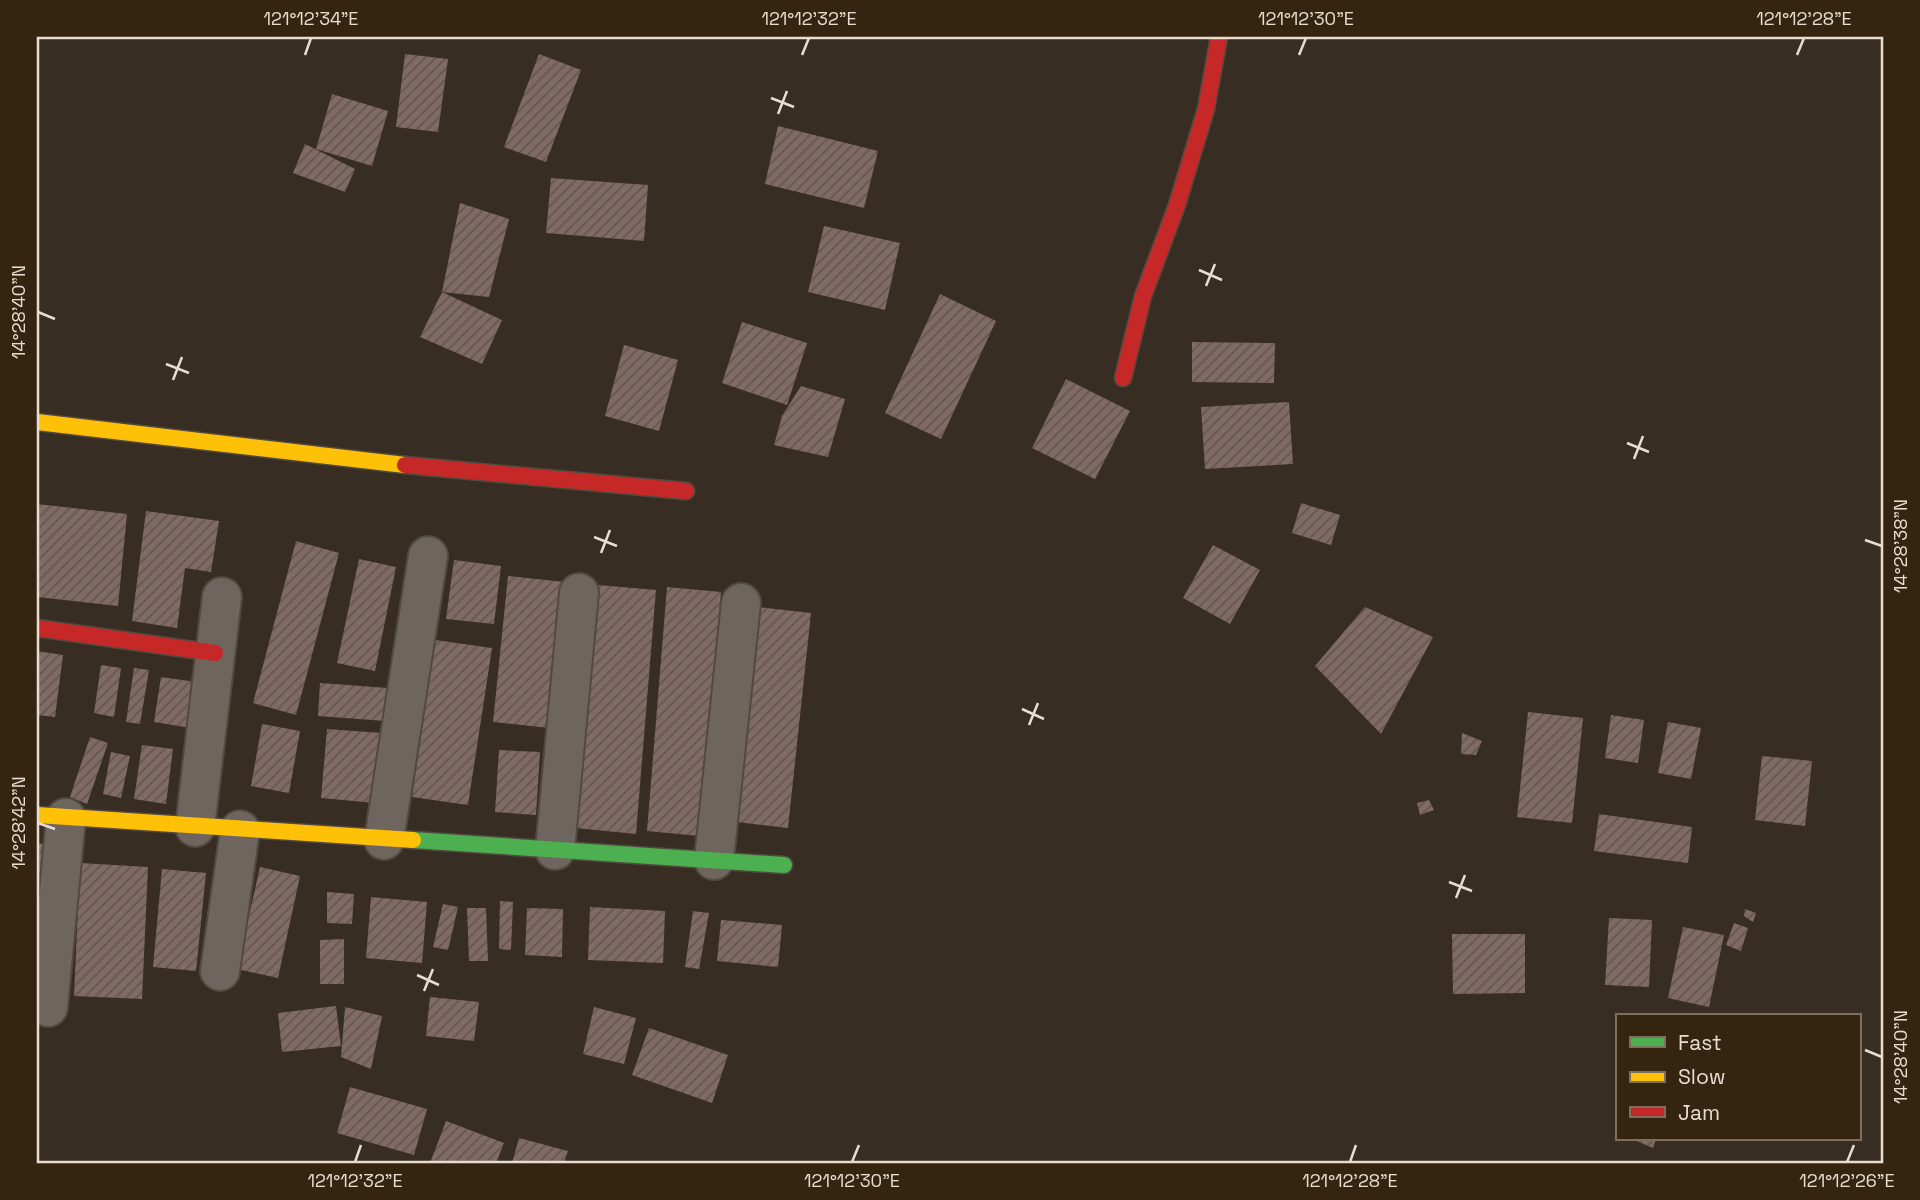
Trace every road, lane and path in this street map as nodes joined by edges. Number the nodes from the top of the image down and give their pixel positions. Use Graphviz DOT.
graph roads {
  1 [pos="1219,37"];
  2 [pos="1123,378"];
  3 [pos="37,422"];
  4 [pos="686,491"];
  5 [pos="428,556"];
  6 [pos="579,593"];
  7 [pos="222,597"];
  8 [pos="741,603"];
  9 [pos="37,628"];
  10 [pos="215,653"];
  11 [pos="52,816"];
  12 [pos="195,827"];
  13 [pos="240,830"];
  14 [pos="384,840"];
  15 [pos="555,850"];
  16 [pos="714,860"];
  17 [pos="784,865"];
  18 [pos="220,971"];
  19 [pos="48,1007"];
  1 -- 2 [label="street"];
  3 -- 4 [label="street"];
  5 -- 14 [label="street"];
  6 -- 15 [label="street"];
  7 -- 10 [label="street"];
  8 -- 16 [label="street"];
  9 -- 10 [label="street"];
  10 -- 12 [label="street"];
  11 -- 12 [label="street"];
  11 -- 19 [label="street"];
  12 -- 13 [label="street"];
  13 -- 14 [label="street"];
  13 -- 18 [label="street"];
  14 -- 15 [label="street"];
  15 -- 16 [label="street"];
  16 -- 17 [label="street"];
}
